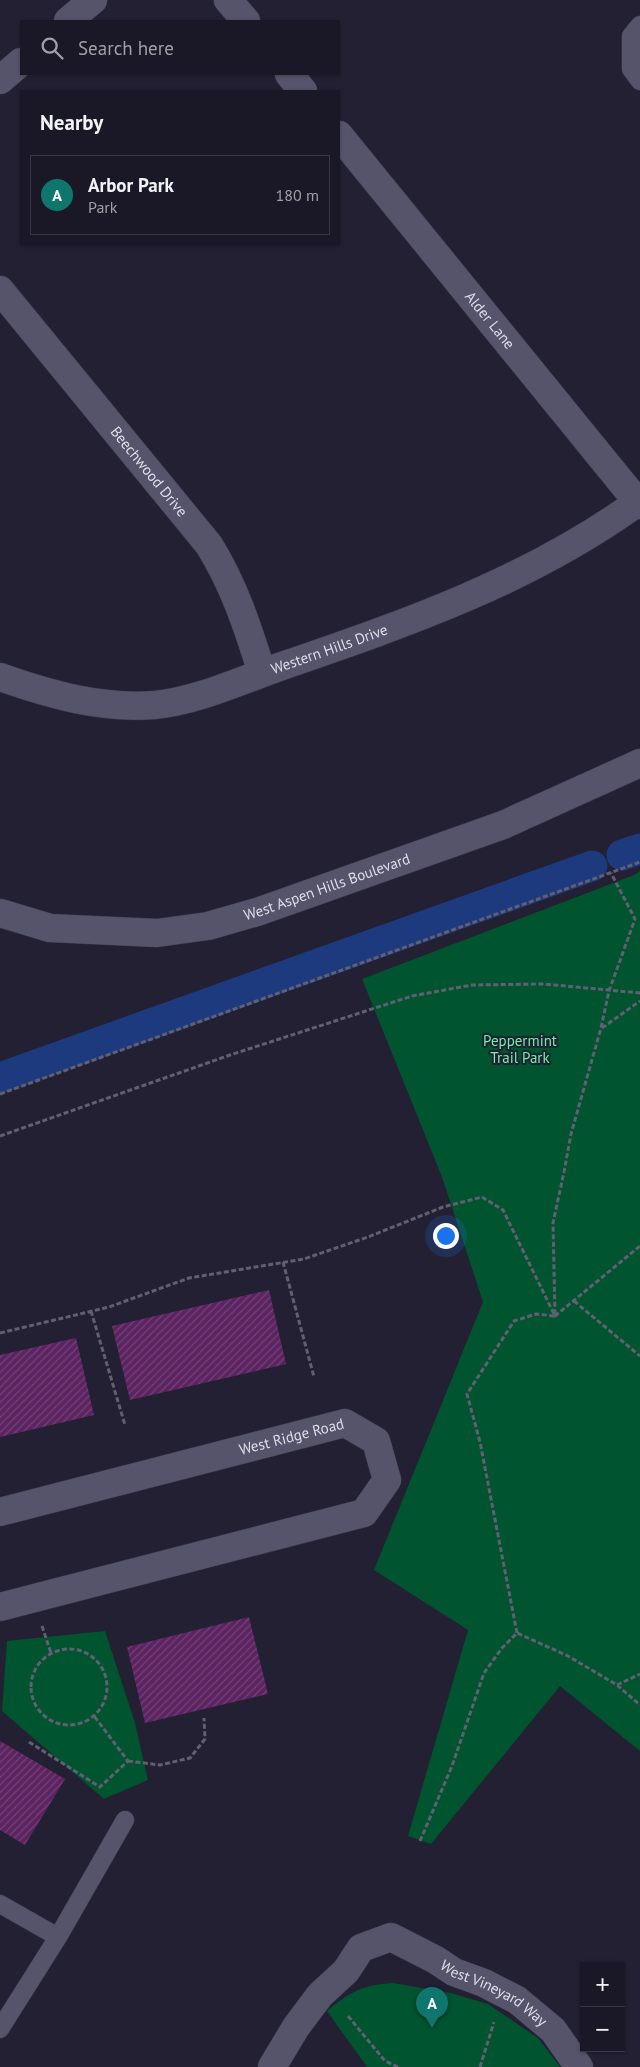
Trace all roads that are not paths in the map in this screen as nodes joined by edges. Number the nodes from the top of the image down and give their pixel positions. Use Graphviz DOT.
graph roads {
  1 [pos="93,0"];
  2 [pos="228,0"];
  3 [pos="69,20"];
  4 [pos="245,20"];
  5 [pos="640,25"];
  6 [pos="20,63"];
  7 [pos="289,75"];
  8 [pos="0,80"];
  9 [pos="640,81"];
  10 [pos="302,90"];
  11 [pos="340,136"];
  12 [pos="0,290"];
  13 [pos="639,504"];
  14 [pos="262,673"];
  15 [pos="0,677"];
  16 [pos="640,763"];
  17 [pos="0,913"];
  18 [pos="0,1512"];
  19 [pos="2,1600"];
  20 [pos="125,1820"];
  21 [pos="0,1904"];
  22 [pos="58,1937"];
  23 [pos="0,2030"];
  24 [pos="272,2067"];
  25 [pos="580,2067"];
  1 -- 3 [label="street"];
  2 -- 4 [label="street"];
  5 -- 9 [label="lane"];
  6 -- 8 [label="street"];
  7 -- 10 [label="street"];
  11 -- 13 [label="street, Alder Lane"];
  12 -- 14 [label="street, Beechwood Drive"];
  13 -- 14 [label="street, Western Hills Drive"];
  14 -- 15 [label="street, Western Hills Drive"];
  16 -- 17 [label="street, West Aspen Hills Boulevard"];
  18 -- 19 [label="street, West Ridge Road"];
  20 -- 22 [label="lane"];
  21 -- 22 [label="lane"];
  22 -- 23 [label="lane"];
  24 -- 25 [label="street, West Vineyard Way"];
}
